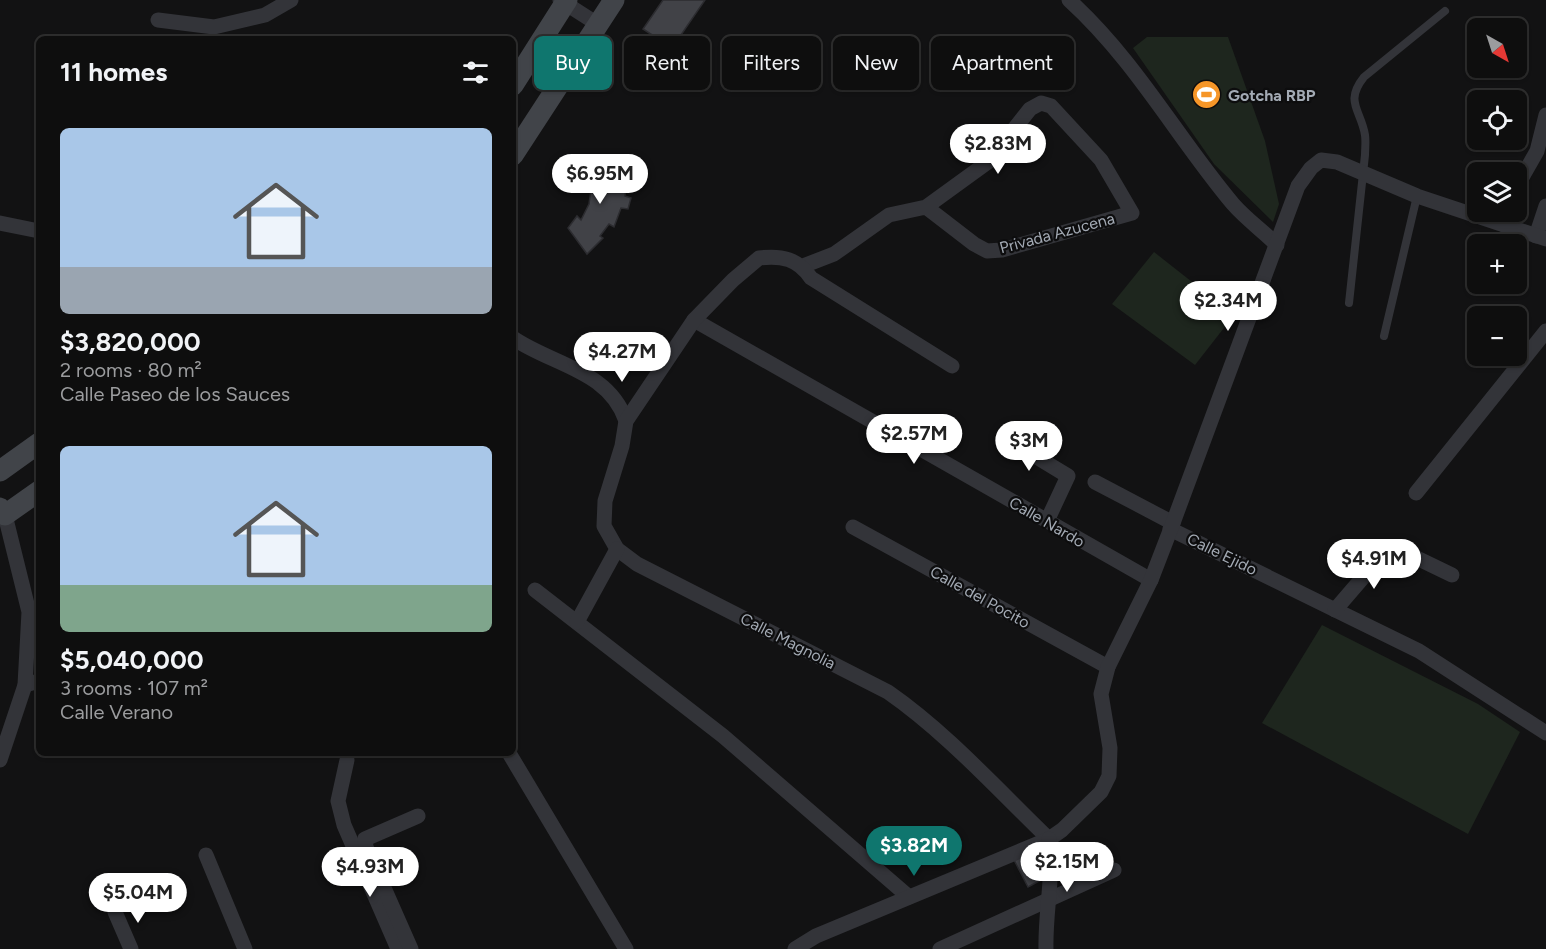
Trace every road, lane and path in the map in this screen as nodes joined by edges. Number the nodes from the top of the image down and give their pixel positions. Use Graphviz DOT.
graph roads {
  1 [pos="291,0"];
  2 [pos="614,0"];
  3 [pos="1070,0"];
  4 [pos="564,1"];
  5 [pos="1445,11"];
  6 [pos="158,20"];
  7 [pos="599,25"];
  8 [pos="516,80"];
  9 [pos="1546,115"];
  10 [pos="516,150"];
  11 [pos="1527,169"];
  12 [pos="1361,172"];
  13 [pos="1417,196"];
  14 [pos="1546,206"];
  15 [pos="926,207"];
  16 [pos="1508,222"];
  17 [pos="0,223"];
  18 [pos="1507,228"];
  19 [pos="36,230"];
  20 [pos="1541,237"];
  21 [pos="1277,245"];
  22 [pos="803,266"];
  23 [pos="1349,303"];
  24 [pos="694,320"];
  25 [pos="1546,330"];
  26 [pos="1384,336"];
  27 [pos="516,340"];
  28 [pos="952,366"];
  29 [pos="626,421"];
  30 [pos="1007,439"];
  31 [pos="36,445"];
  32 [pos="0,471"];
  33 [pos="1095,482"];
  34 [pos="36,493"];
  35 [pos="1416,493"];
  36 [pos="3,511"];
  37 [pos="1047,521"];
  38 [pos="1172,526"];
  39 [pos="853,527"];
  40 [pos="617,549"];
  41 [pos="1452,574"];
  42 [pos="1150,580"];
  43 [pos="535,591"];
  44 [pos="1335,610"];
  45 [pos="577,622"];
  46 [pos="1108,667"];
  47 [pos="32,683"];
  48 [pos="1546,733"];
  49 [pos="511,756"];
  50 [pos="0,760"];
  51 [pos="347,760"];
  52 [pos="418,816"];
  53 [pos="1049,839"];
  54 [pos="206,855"];
  55 [pos="1114,870"];
  56 [pos="909,897"];
  57 [pos="1050,899"];
  58 [pos="115,912"];
  59 [pos="131,949"];
  60 [pos="245,949"];
  61 [pos="398,949"];
  62 [pos="411,949"];
  63 [pos="626,949"];
  64 [pos="795,949"];
  65 [pos="940,949"];
  66 [pos="1046,949"];
  1 -- 6 [label="street"];
  2 -- 7 [label="main road"];
  3 -- 21 [label="street"];
  4 -- 7 [label="street"];
  4 -- 8 [label="main road"];
  5 -- 12 [label="lane"];
  7 -- 10 [label="main road"];
  9 -- 11 [label="street"];
  12 -- 13 [label="street"];
  12 -- 21 [label="street"];
  12 -- 23 [label="lane"];
  13 -- 18 [label="street"];
  13 -- 26 [label="lane"];
  14 -- 20 [label="street"];
  15 -- 15 [label="street, Privada Azucena"];
  15 -- 22 [label="street"];
  16 -- 18 [label="street"];
  17 -- 19 [label="street"];
  18 -- 20 [label="street"];
  21 -- 38 [label="street"];
  22 -- 24 [label="street"];
  22 -- 28 [label="street"];
  24 -- 29 [label="street"];
  24 -- 37 [label="street, Calle Nardo"];
  25 -- 35 [label="street"];
  27 -- 29 [label="street"];
  29 -- 40 [label="street, Calle Magnolia"];
  30 -- 37 [label="street"];
  31 -- 32 [label="main road"];
  33 -- 38 [label="street"];
  34 -- 36 [label="main road"];
  36 -- 47 [label="street"];
  37 -- 42 [label="street, Calle Nardo"];
  38 -- 42 [label="street, Calle Ejido"];
  38 -- 44 [label="street, Calle Ejido"];
  39 -- 46 [label="street, Calle del Pocito"];
  40 -- 45 [label="street"];
  40 -- 53 [label="street, Calle Magnolia"];
  41 -- 44 [label="street"];
  42 -- 46 [label="street, Calle Ejido"];
  43 -- 45 [label="street"];
  44 -- 48 [label="street, Calle Ejido"];
  45 -- 56 [label="street"];
  46 -- 53 [label="street, Calle Ejido"];
  47 -- 50 [label="street"];
  49 -- 63 [label="street"];
  51 -- 61 [label="street"];
  52 -- 62 [label="street"];
  53 -- 56 [label="street, Calle Ejido"];
  53 -- 57 [label="street"];
  54 -- 60 [label="street"];
  55 -- 57 [label="street"];
  56 -- 64 [label="street, Calle Ejido"];
  57 -- 65 [label="street"];
  57 -- 66 [label="street"];
  58 -- 59 [label="street"];
}
